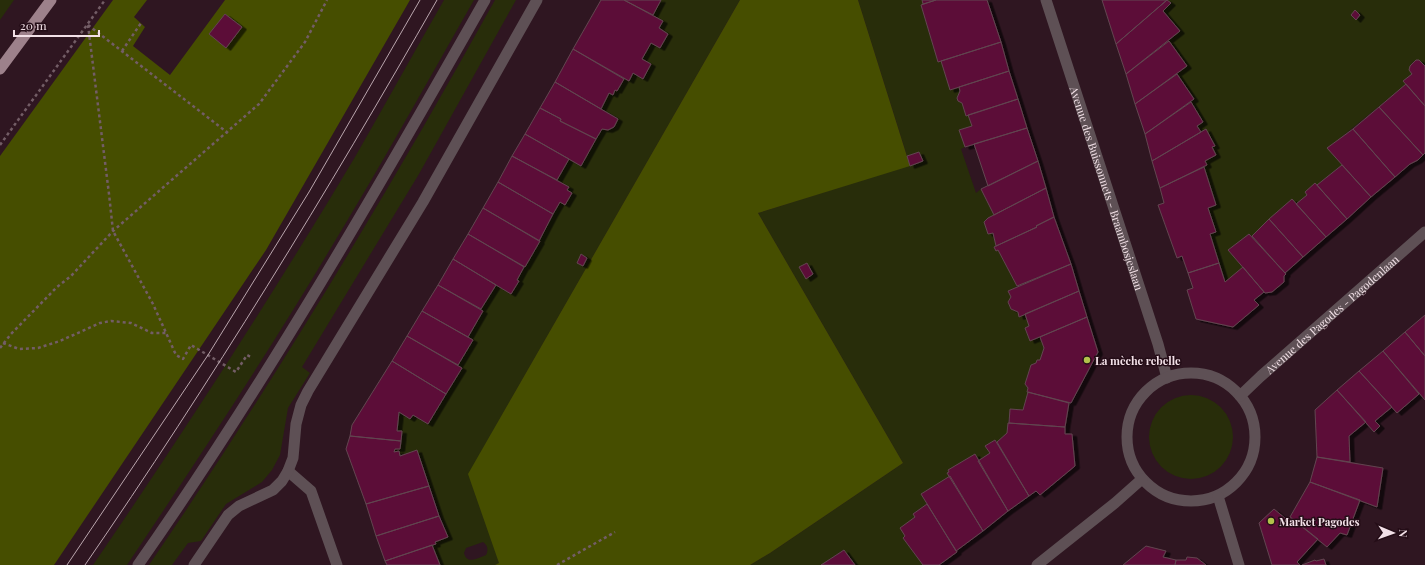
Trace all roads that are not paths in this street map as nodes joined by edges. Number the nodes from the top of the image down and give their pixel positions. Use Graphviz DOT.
graph roads {
  1 [pos="51,0"];
  2 [pos="485,0"];
  3 [pos="536,0"];
  4 [pos="1046,0"];
  5 [pos="0,69"];
  6 [pos="1425,232"];
  7 [pos="1167,378"];
  8 [pos="1240,396"];
  9 [pos="288,471"];
  10 [pos="1142,479"];
  11 [pos="1218,496"];
  12 [pos="138,565"];
  13 [pos="194,565"];
  14 [pos="337,565"];
  15 [pos="1037,565"];
  16 [pos="1239,565"];
  1 -- 5 [label="main road"];
  2 -- 12 [label="street"];
  3 -- 9 [label="street"];
  4 -- 7 [label="street, Avenue des Buissonnets - Braambosjeslaan"];
  6 -- 8 [label="street, Avenue des Pagodes - Pagodenlaan"];
  7 -- 8 [label="street"];
  7 -- 10 [label="street"];
  8 -- 11 [label="street"];
  9 -- 13 [label="street"];
  9 -- 14 [label="street"];
  10 -- 11 [label="street"];
  10 -- 15 [label="street"];
  11 -- 16 [label="street"];
}
